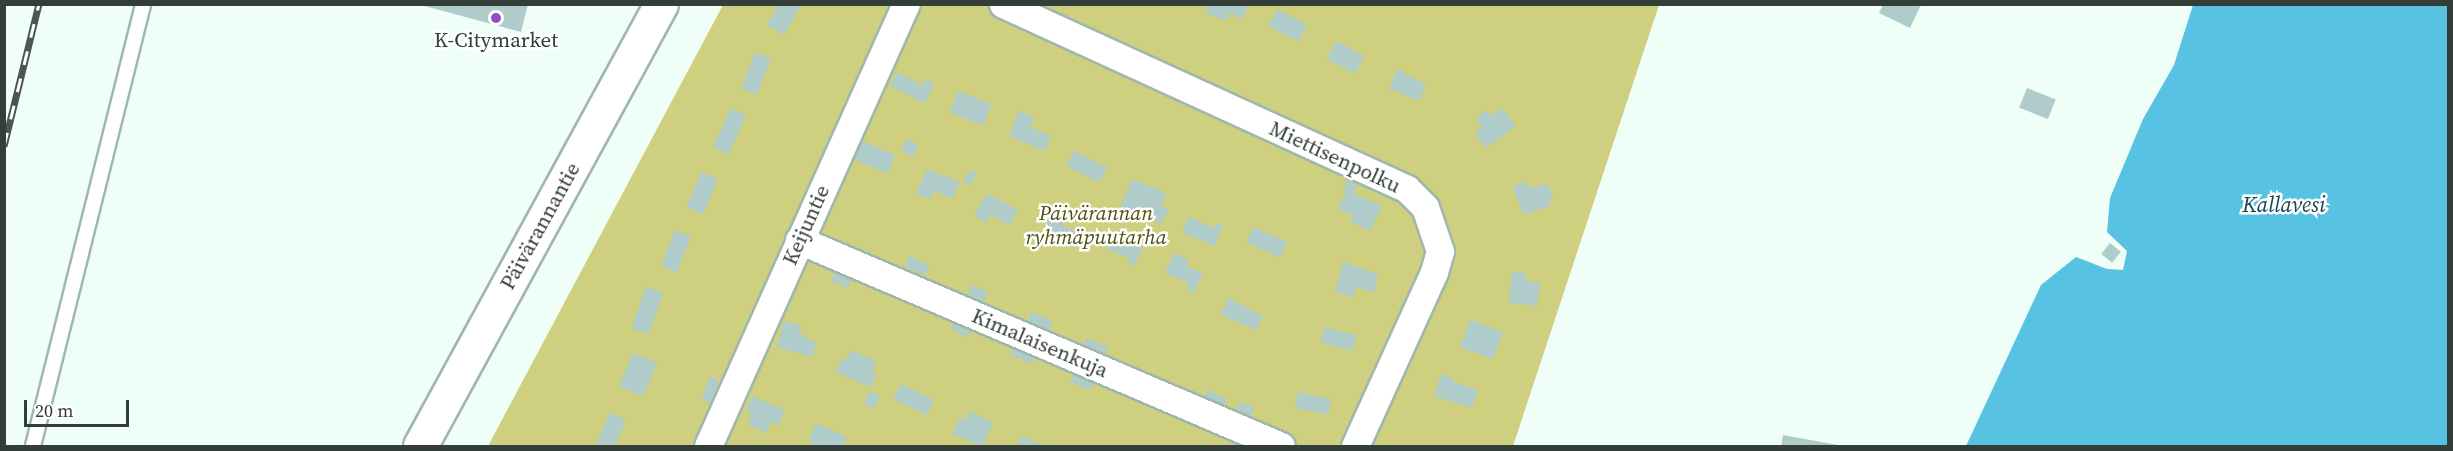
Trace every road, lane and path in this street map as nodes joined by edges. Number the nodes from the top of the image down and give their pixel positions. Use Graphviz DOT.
graph roads {
  1 [pos="143,4"];
  2 [pos="661,4"];
  3 [pos="906,4"];
  4 [pos="1003,4"];
  5 [pos="799,240"];
  6 [pos="33,447"];
  7 [pos="420,447"];
  8 [pos="708,447"];
  9 [pos="1281,447"];
  10 [pos="1355,447"];
  1 -- 6 [label="lane"];
  2 -- 7 [label="street, Päivärannantie"];
  3 -- 5 [label="street, Keijuntie"];
  4 -- 10 [label="street, Miettisenpolku"];
  5 -- 8 [label="street, Keijuntie"];
  5 -- 9 [label="street, Kimalaisenkuja"];
}
